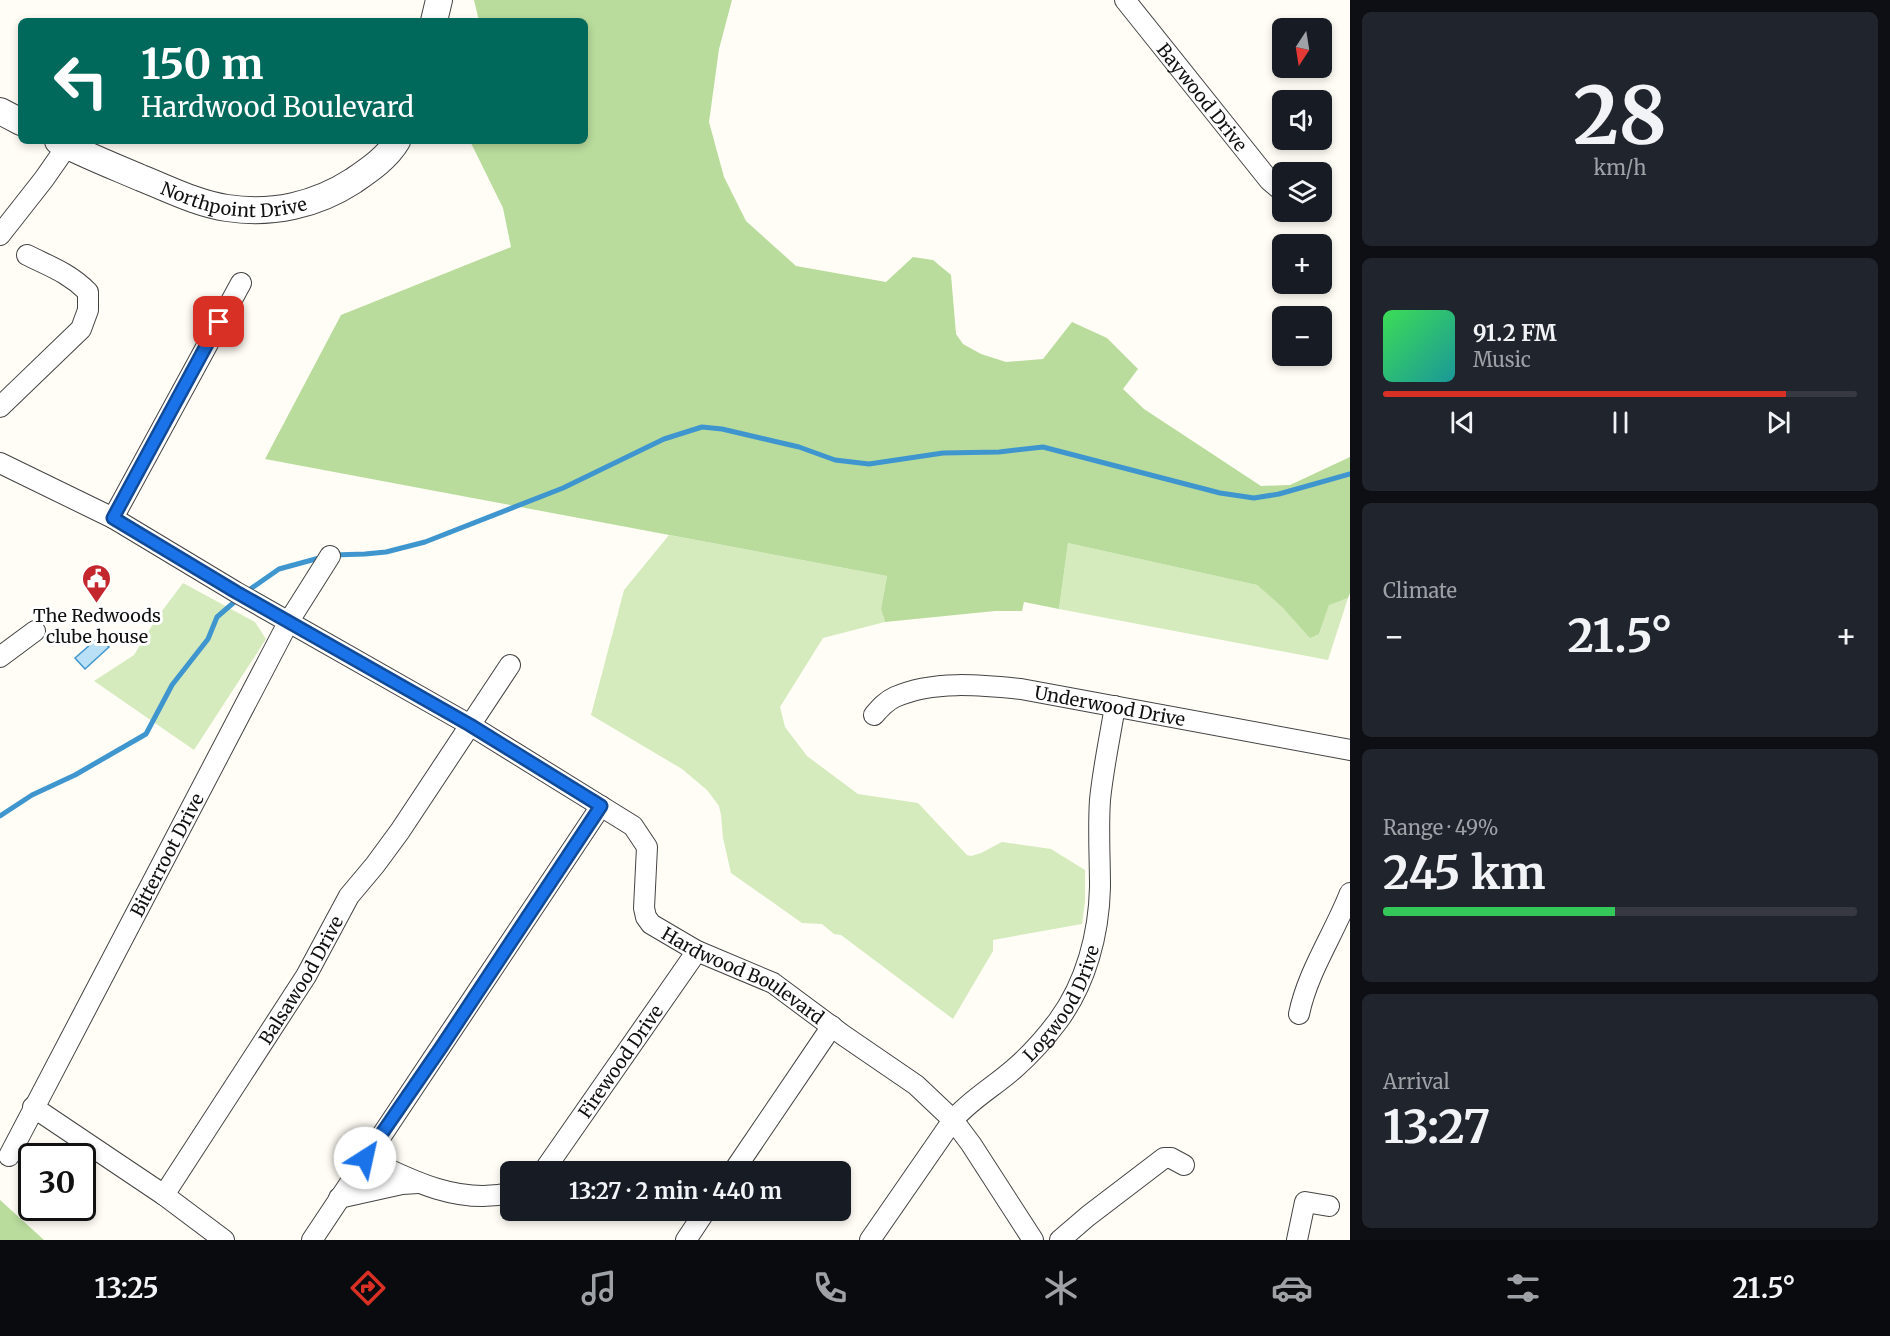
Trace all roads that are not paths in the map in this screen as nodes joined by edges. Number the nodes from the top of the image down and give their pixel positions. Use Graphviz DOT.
graph roads {
  1 [pos="439,0"];
  2 [pos="1125,0"];
  3 [pos="435,18"];
  4 [pos="0,111"];
  5 [pos="18,120"];
  6 [pos="62,144"];
  7 [pos="64,144"];
  8 [pos="395,144"];
  9 [pos="1272,183"];
  10 [pos="0,235"];
  11 [pos="27,255"];
  12 [pos="241,283"];
  13 [pos="0,407"];
  14 [pos="5,470"];
  15 [pos="113,518"];
  16 [pos="330,556"];
  17 [pos="289,621"];
  18 [pos="35,630"];
  19 [pos="0,657"];
  20 [pos="510,665"];
  21 [pos="1115,706"];
  22 [pos="874,715"];
  23 [pos="470,725"];
  24 [pos="1350,750"];
  25 [pos="601,806"];
  26 [pos="1350,893"];
  27 [pos="697,951"];
  28 [pos="1299,1014"];
  29 [pos="832,1026"];
  30 [pos="33,1107"];
  31 [pos="953,1120"];
  32 [pos="9,1156"];
  33 [pos="365,1158"];
  34 [pos="551,1161"];
  35 [pos="740,1161"];
  36 [pos="1184,1165"];
  37 [pos="418,1183"];
  38 [pos="500,1195"];
  39 [pos="164,1196"];
  40 [pos="339,1198"];
  41 [pos="1329,1206"];
  42 [pos="699,1221"];
  43 [pos="224,1240"];
  44 [pos="312,1240"];
  45 [pos="686,1240"];
  46 [pos="870,1240"];
  47 [pos="1033,1240"];
  48 [pos="1060,1240"];
  49 [pos="1297,1240"];
  1 -- 3 [label="street"];
  2 -- 9 [label="street, Baywood Drive"];
  4 -- 5 [label="street"];
  6 -- 10 [label="street"];
  7 -- 8 [label="street, Northpoint Drive"];
  11 -- 13 [label="street"];
  12 -- 15 [label="street"];
  14 -- 15 [label="street, Hardwood Boulevard"];
  15 -- 17 [label="street, Hardwood Boulevard"];
  16 -- 17 [label="street, Bitterroot Drive"];
  17 -- 23 [label="street, Hardwood Boulevard"];
  17 -- 30 [label="street, Bitterroot Drive"];
  18 -- 19 [label="street"];
  20 -- 23 [label="street, Balsawood Drive"];
  21 -- 22 [label="street, Underwood Drive"];
  21 -- 24 [label="street, Underwood Drive"];
  21 -- 31 [label="street, Logwood Drive"];
  23 -- 25 [label="street, Hardwood Boulevard"];
  23 -- 39 [label="street, Balsawood Drive"];
  25 -- 27 [label="street, Hardwood Boulevard"];
  25 -- 33 [label="street"];
  26 -- 28 [label="street"];
  27 -- 29 [label="street, Hardwood Boulevard"];
  27 -- 34 [label="street, Firewood Drive"];
  29 -- 31 [label="street, Hardwood Boulevard"];
  29 -- 35 [label="street"];
  30 -- 32 [label="street, Bitterroot Drive"];
  30 -- 39 [label="street"];
  31 -- 46 [label="street, Logwood Drive"];
  31 -- 47 [label="street, Hardwood Boulevard"];
  33 -- 37 [label="street"];
  33 -- 40 [label="street"];
  36 -- 48 [label="street"];
  37 -- 38 [label="street"];
  37 -- 40 [label="street"];
  39 -- 43 [label="street"];
  40 -- 44 [label="street"];
  41 -- 49 [label="street"];
  42 -- 45 [label="street"];
}
